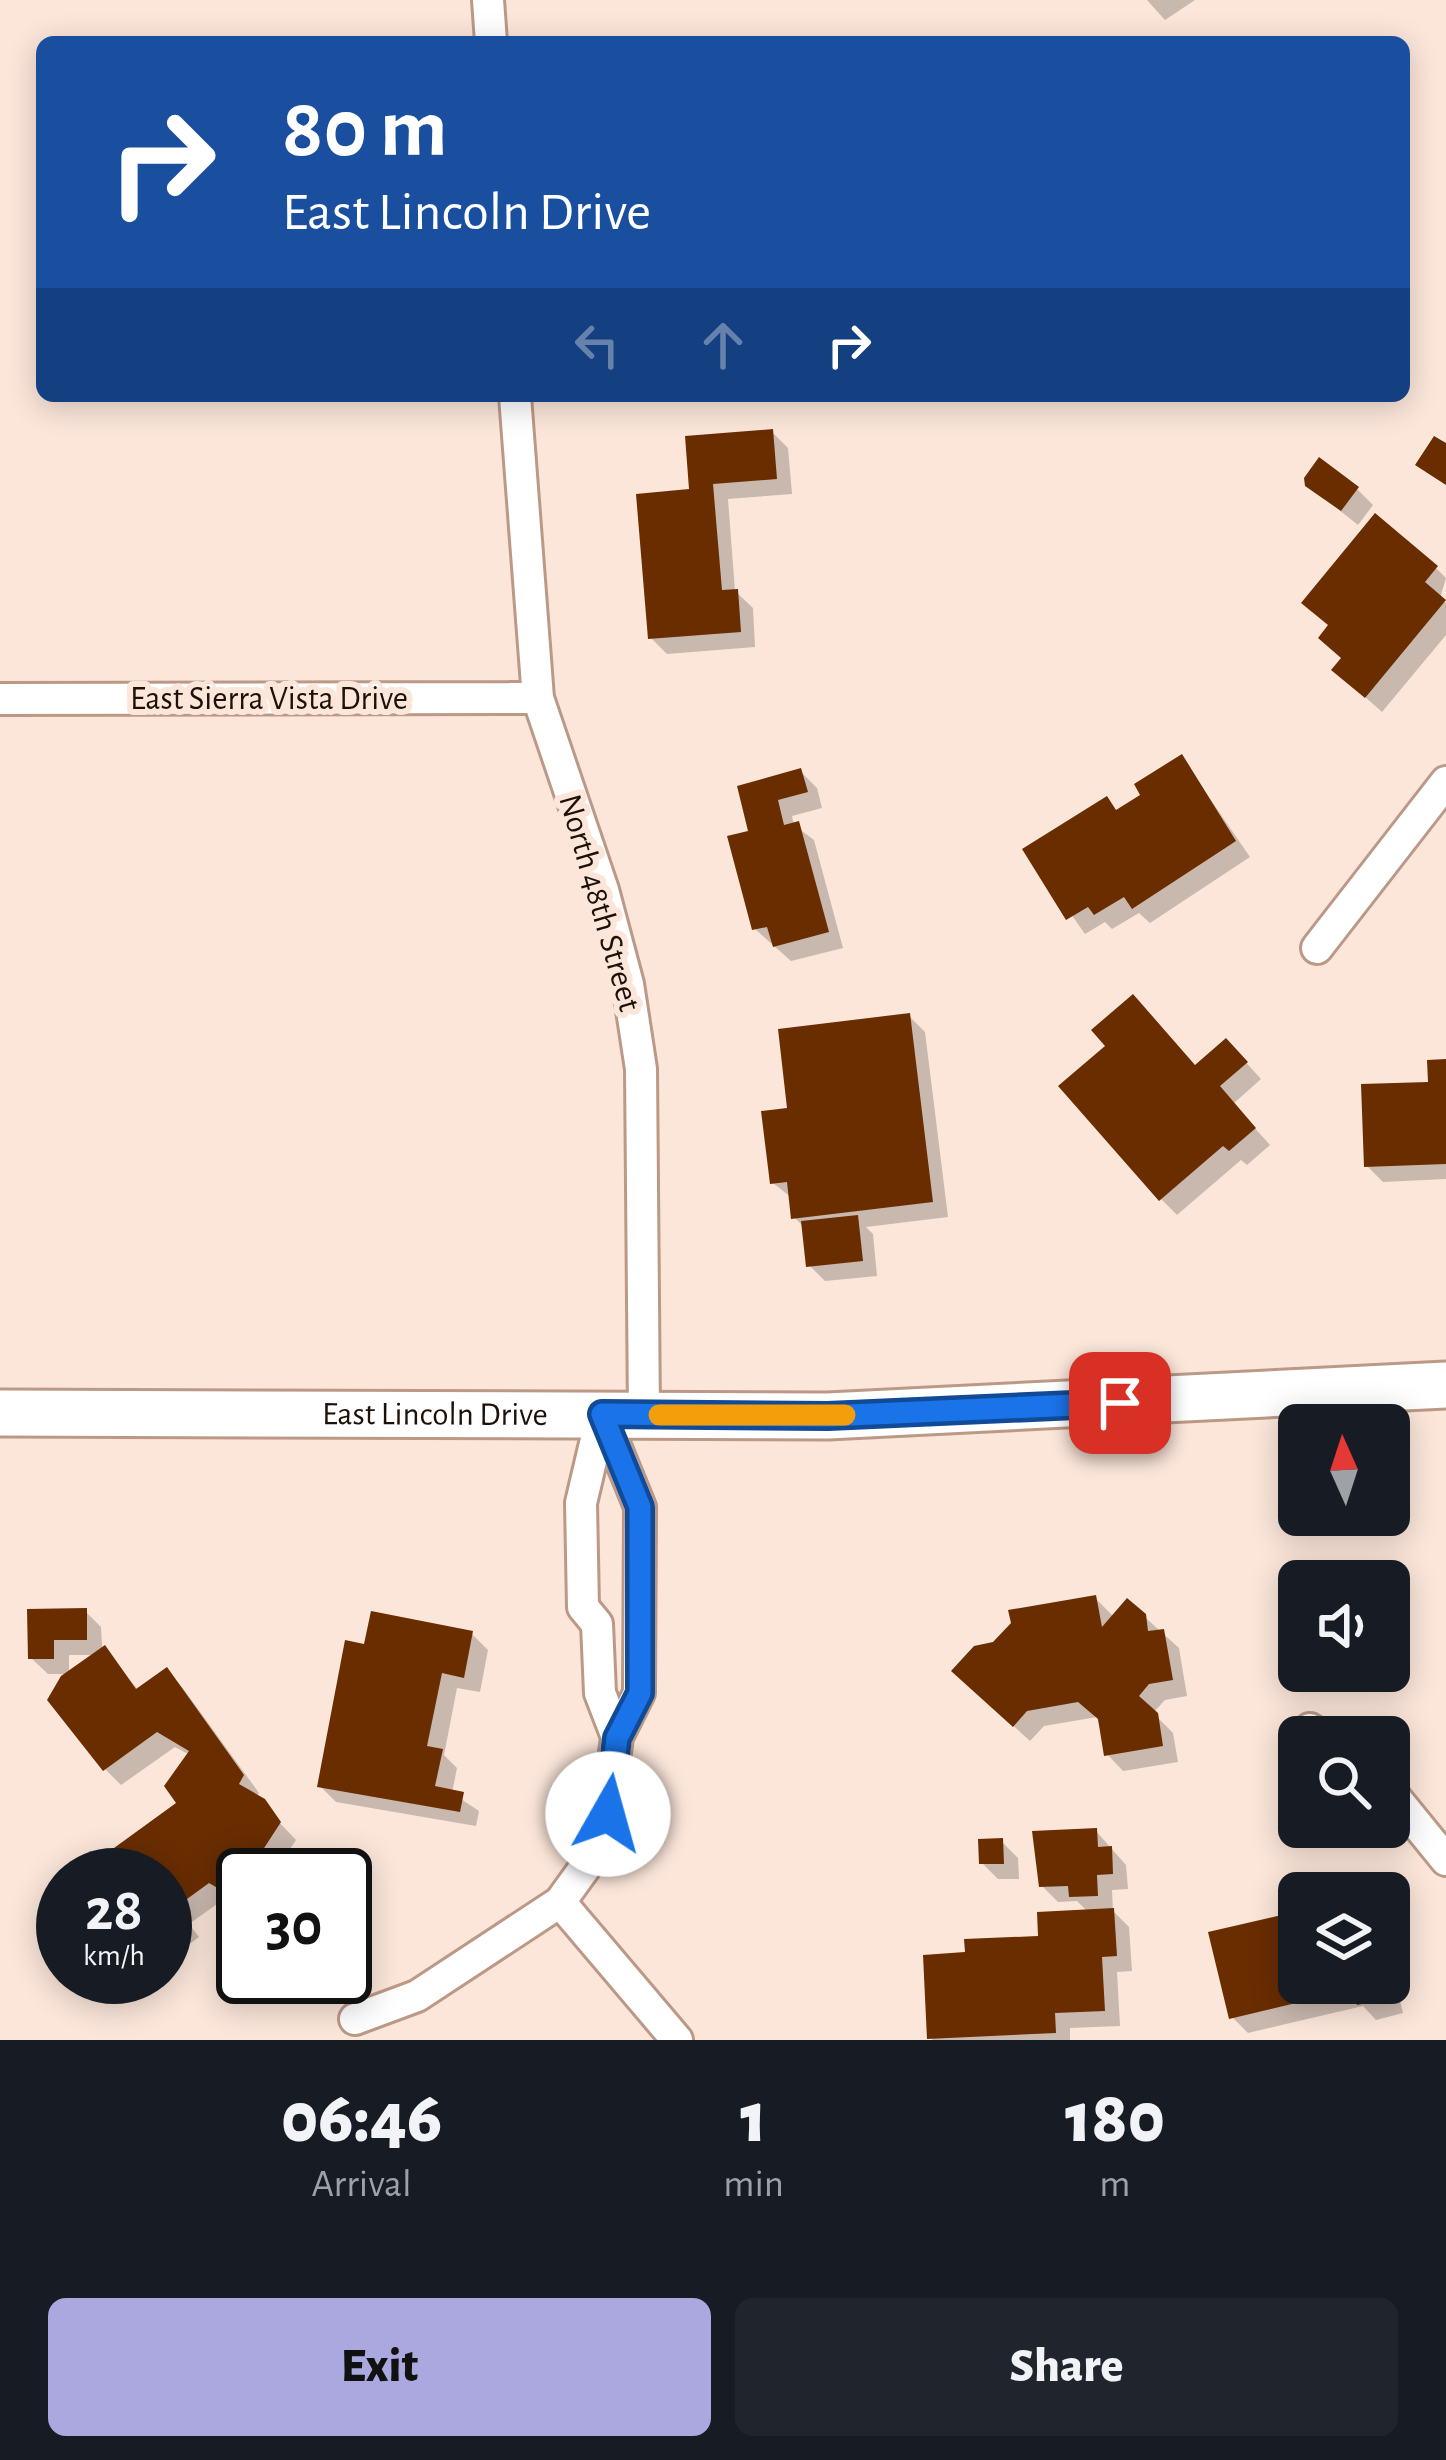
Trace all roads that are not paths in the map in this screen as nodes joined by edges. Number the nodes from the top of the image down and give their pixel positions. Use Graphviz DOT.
graph roads {
  1 [pos="488,0"];
  2 [pos="491,36"];
  3 [pos="515,402"];
  4 [pos="538,698"];
  5 [pos="0,699"];
  6 [pos="1446,782"];
  7 [pos="1317,948"];
  8 [pos="1446,1385"];
  9 [pos="0,1413"];
  10 [pos="623,1415"];
  11 [pos="597,1624"];
  12 [pos="640,1624"];
  13 [pos="617,1738"];
  14 [pos="1410,1816"];
  15 [pos="1446,1860"];
  16 [pos="560,1902"];
  17 [pos="355,2020"];
  18 [pos="677,2040"];
  1 -- 2 [label="street"];
  3 -- 4 [label="street, North 48th Street"];
  4 -- 5 [label="street, East Sierra Vista Drive"];
  4 -- 10 [label="street, North 48th Street"];
  6 -- 7 [label="street"];
  8 -- 10 [label="main road, East Lincoln Drive"];
  9 -- 10 [label="main road, East Lincoln Drive"];
  10 -- 11 [label="street, North 48th Street"];
  10 -- 12 [label="street, North 48th Street"];
  11 -- 12 [label="street"];
  11 -- 13 [label="street, North 48th Street"];
  12 -- 13 [label="street, North 48th Street"];
  13 -- 16 [label="street, North 48th Street"];
  14 -- 15 [label="street"];
  16 -- 17 [label="street, North 48th Street"];
  16 -- 18 [label="street"];
}
